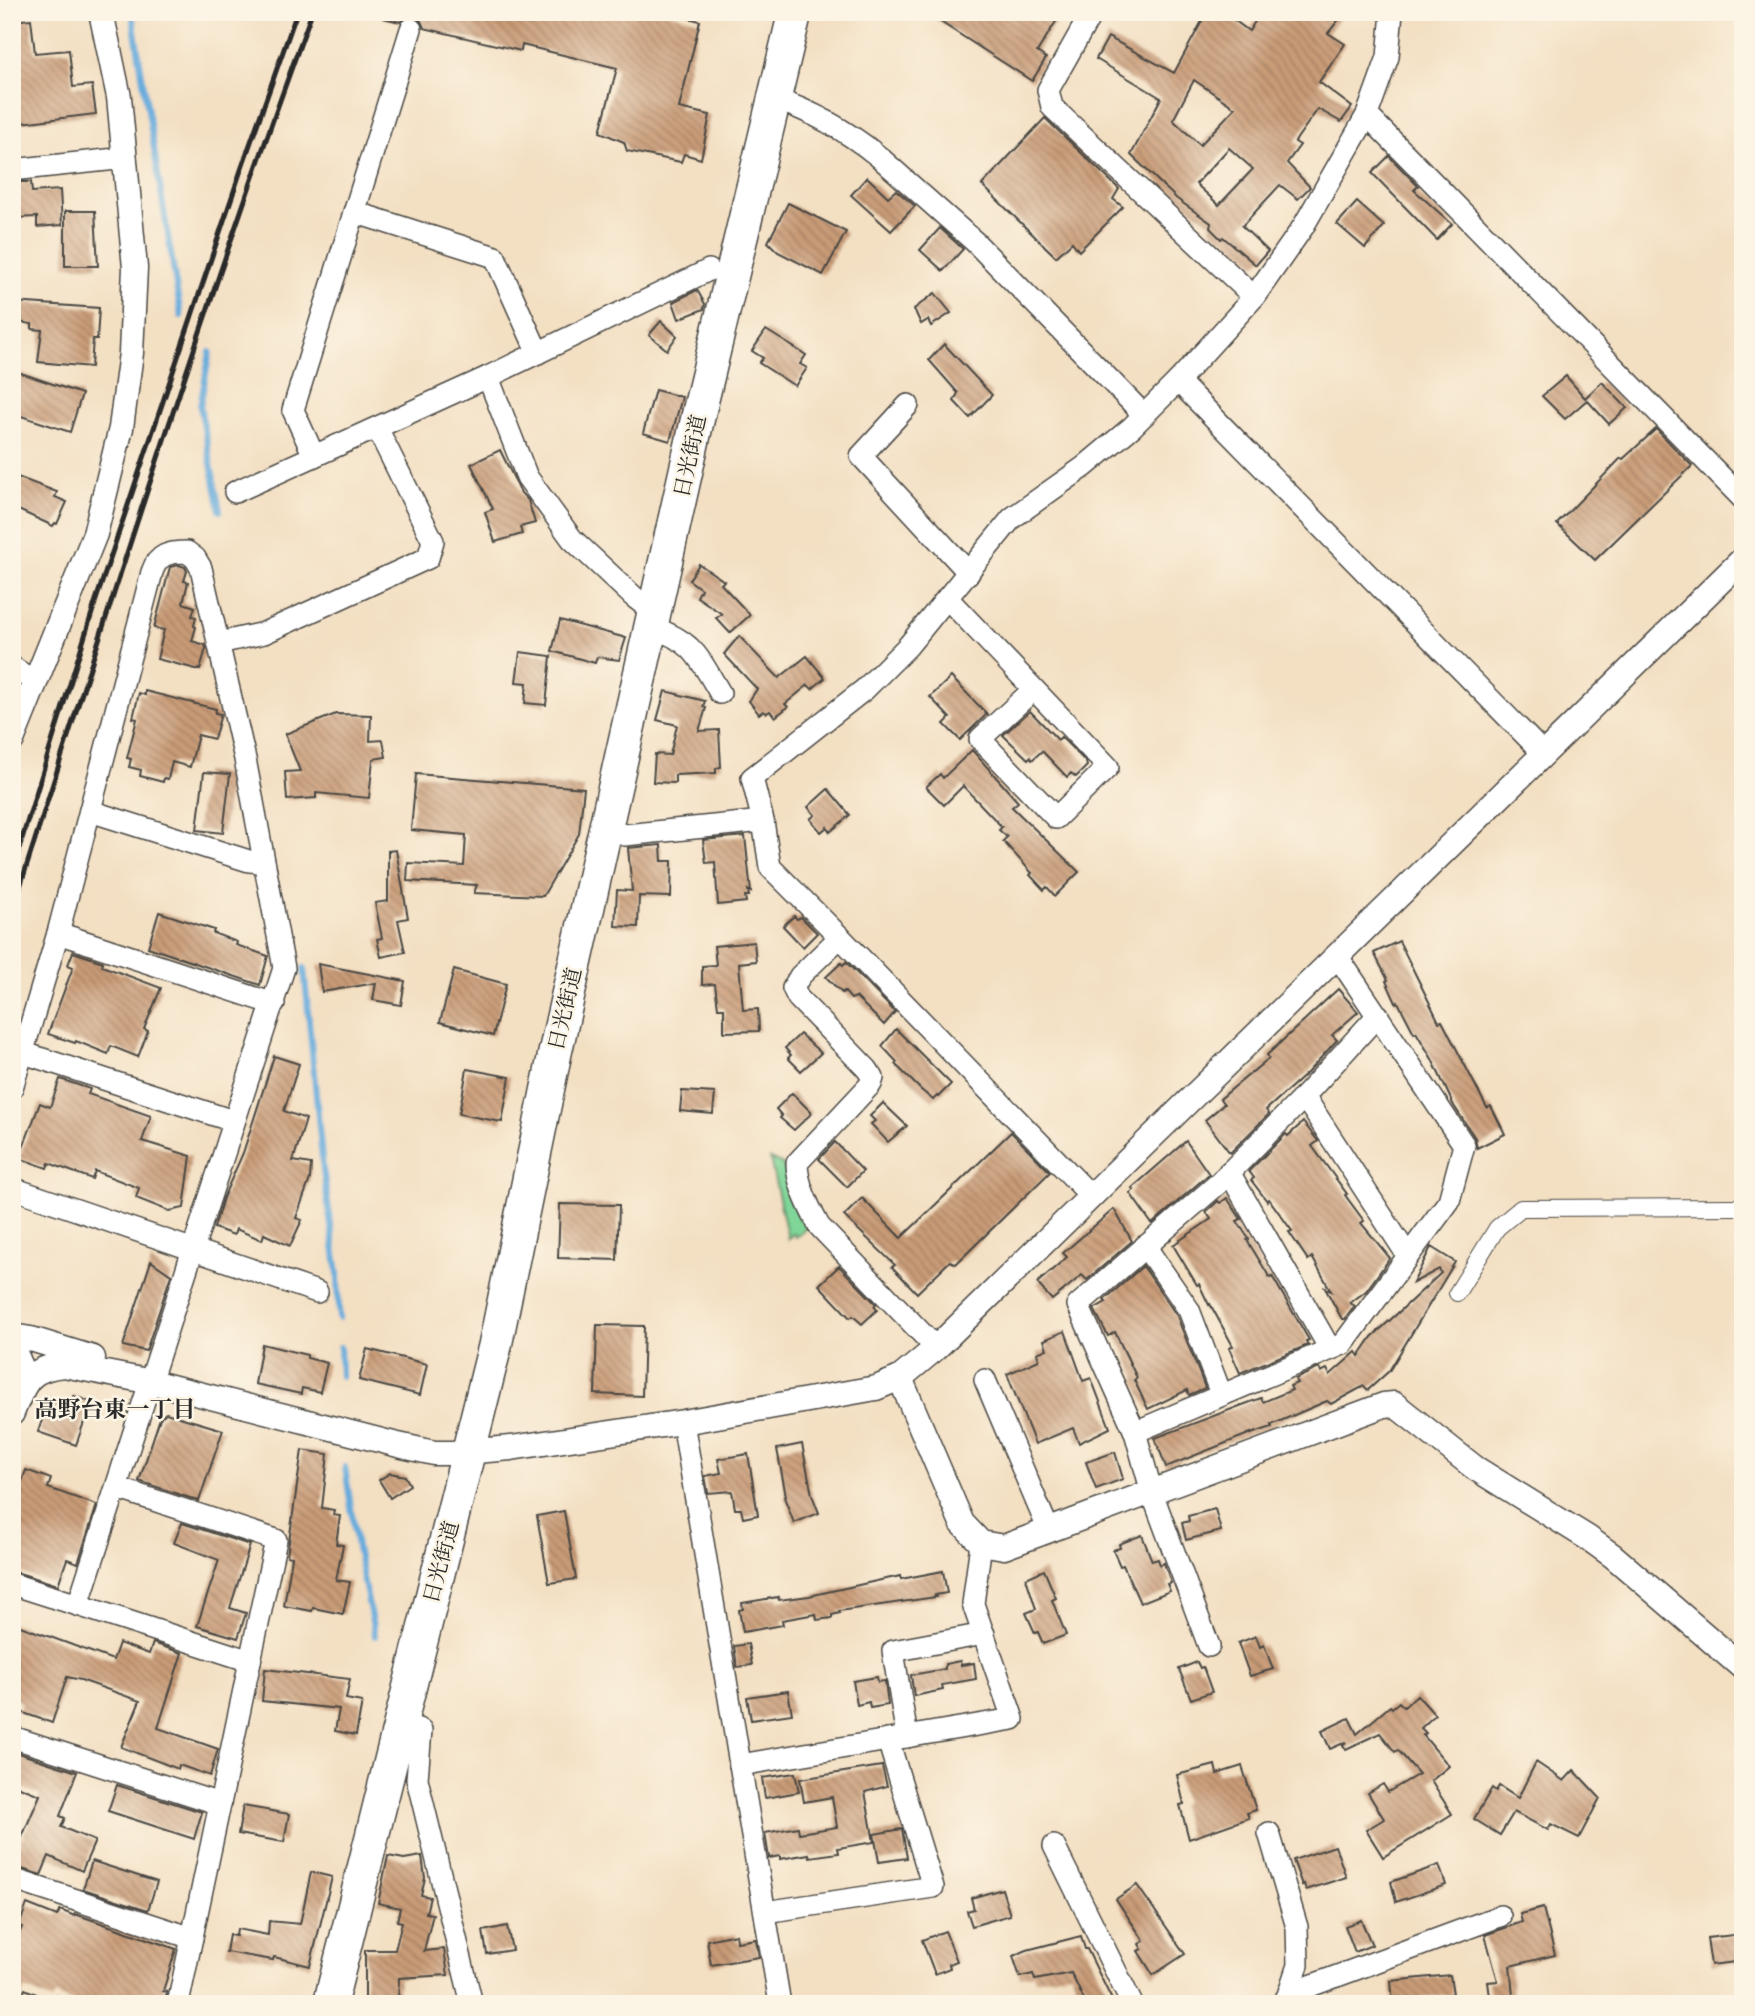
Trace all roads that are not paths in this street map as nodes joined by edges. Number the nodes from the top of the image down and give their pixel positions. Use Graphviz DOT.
graph roads {
  1 [pos="101,12"];
  2 [pos="794,12"];
  3 [pos="1093,12"];
  4 [pos="1392,12"];
  5 [pos="411,29"];
  6 [pos="774,99"];
  7 [pos="1367,115"];
  8 [pos="126,158"];
  9 [pos="12,170"];
  10 [pos="354,212"];
  11 [pos="709,270"];
  12 [pos="1254,297"];
  13 [pos="538,353"];
  14 [pos="488,377"];
  15 [pos="1178,380"];
  16 [pos="908,405"];
  17 [pos="1144,415"];
  18 [pos="377,428"];
  19 [pos="314,456"];
  20 [pos="235,492"];
  21 [pos="1743,499"];
  22 [pos="1743,559"];
  23 [pos="969,573"];
  24 [pos="948,598"];
  25 [pos="654,618"];
  26 [pos="219,643"];
  27 [pos="12,667"];
  28 [pos="35,682"];
  29 [pos="1033,690"];
  30 [pos="720,694"];
  31 [pos="12,740"];
  32 [pos="1543,753"];
  33 [pos="90,811"];
  34 [pos="763,821"];
  35 [pos="606,830"];
  36 [pos="264,862"];
  37 [pos="58,933"];
  38 [pos="840,937"];
  39 [pos="1338,957"];
  40 [pos="274,1004"];
  41 [pos="1378,1015"];
  42 [pos="24,1054"];
  43 [pos="12,1088"];
  44 [pos="1304,1096"];
  45 [pos="233,1121"];
  46 [pos="1229,1172"];
  47 [pos="12,1188"];
  48 [pos="1091,1196"];
  49 [pos="1743,1207"];
  50 [pos="1145,1246"];
  51 [pos="192,1250"];
  52 [pos="1408,1256"];
  53 [pos="317,1292"];
  54 [pos="1457,1293"];
  55 [pos="12,1336"];
  56 [pos="12,1346"];
  57 [pos="936,1348"];
  58 [pos="1330,1349"];
  59 [pos="900,1378"];
  60 [pos="143,1380"];
  61 [pos="985,1380"];
  62 [pos="24,1384"];
  63 [pos="1222,1394"];
  64 [pos="12,1413"];
  65 [pos="682,1422"];
  66 [pos="1135,1432"];
  67 [pos="469,1452"];
  68 [pos="117,1488"];
  69 [pos="1152,1493"];
  70 [pos="1049,1531"];
  71 [pos="981,1543"];
  72 [pos="12,1584"];
  73 [pos="78,1605"];
  74 [pos="984,1634"];
  75 [pos="1209,1646"];
  76 [pos="250,1661"];
  77 [pos="1743,1668"];
  78 [pos="399,1722"];
  79 [pos="12,1737"];
  80 [pos="897,1739"];
  81 [pos="740,1766"];
  82 [pos="220,1804"];
  83 [pos="1269,1833"];
  84 [pos="1054,1846"];
  85 [pos="12,1879"];
  86 [pos="765,1912"];
  87 [pos="1500,1916"];
  88 [pos="191,1938"];
  89 [pos="1284,2001"];
  90 [pos="178,2004"];
  91 [pos="330,2004"];
  92 [pos="472,2004"];
  93 [pos="780,2004"];
  94 [pos="1132,2004"];
  1 -- 8 [label="street"];
  2 -- 6 [label="highway, 日光街道"];
  3 -- 12 [label="street"];
  4 -- 7 [label="street"];
  5 -- 10 [label="street"];
  6 -- 17 [label="street"];
  6 -- 25 [label="highway, 日光街道"];
  7 -- 12 [label="street"];
  7 -- 21 [label="street"];
  8 -- 9 [label="street"];
  8 -- 28 [label="street"];
  10 -- 13 [label="street"];
  10 -- 19 [label="street"];
  11 -- 13 [label="street"];
  12 -- 15 [label="street"];
  13 -- 14 [label="street"];
  14 -- 18 [label="street"];
  14 -- 25 [label="street"];
  15 -- 17 [label="street"];
  15 -- 32 [label="street"];
  16 -- 23 [label="street"];
  17 -- 23 [label="street"];
  18 -- 19 [label="street"];
  18 -- 26 [label="street"];
  19 -- 20 [label="street"];
  22 -- 32 [label="street"];
  23 -- 24 [label="street"];
  24 -- 29 [label="street"];
  24 -- 34 [label="street"];
  25 -- 30 [label="street"];
  25 -- 35 [label="highway, 日光街道"];
  26 -- 33 [label="street"];
  26 -- 36 [label="street"];
  27 -- 28 [label="street"];
  28 -- 31 [label="street"];
  29 -- 29 [label="street"];
  32 -- 39 [label="street"];
  33 -- 36 [label="street"];
  33 -- 37 [label="street"];
  34 -- 35 [label="street"];
  34 -- 38 [label="street"];
  35 -- 67 [label="highway, 日光街道"];
  36 -- 40 [label="street"];
  37 -- 40 [label="street"];
  37 -- 42 [label="street"];
  38 -- 48 [label="street"];
  38 -- 57 [label="street"];
  39 -- 41 [label="street"];
  39 -- 48 [label="street"];
  40 -- 45 [label="street"];
  41 -- 44 [label="street"];
  41 -- 52 [label="street"];
  42 -- 43 [label="street"];
  42 -- 45 [label="street"];
  44 -- 46 [label="street"];
  44 -- 52 [label="street"];
  45 -- 51 [label="street"];
  46 -- 50 [label="street"];
  46 -- 58 [label="street"];
  47 -- 51 [label="street"];
  48 -- 57 [label="street"];
  49 -- 54 [label="street"];
  50 -- 63 [label="street"];
  50 -- 66 [label="street"];
  51 -- 53 [label="street"];
  51 -- 60 [label="street"];
  52 -- 58 [label="street"];
  55 -- 60 [label="street"];
  56 -- 62 [label="street"];
  57 -- 59 [label="street"];
  58 -- 63 [label="street"];
  59 -- 65 [label="street"];
  59 -- 71 [label="street"];
  60 -- 62 [label="street"];
  60 -- 67 [label="street"];
  60 -- 68 [label="street"];
  61 -- 70 [label="street"];
  62 -- 64 [label="street"];
  63 -- 66 [label="street"];
  65 -- 67 [label="street"];
  65 -- 81 [label="street"];
  66 -- 69 [label="street"];
  67 -- 78 [label="highway, 日光街道"];
  68 -- 73 [label="street"];
  68 -- 76 [label="street"];
  69 -- 70 [label="street"];
  69 -- 75 [label="street"];
  69 -- 77 [label="street"];
  70 -- 71 [label="street"];
  71 -- 74 [label="street"];
  72 -- 73 [label="street"];
  73 -- 76 [label="street"];
  74 -- 80 [label="street"];
  74 -- 80 [label="street"];
  76 -- 82 [label="street"];
  78 -- 91 [label="highway, 日光街道"];
  78 -- 92 [label="street"];
  79 -- 82 [label="street"];
  80 -- 81 [label="street"];
  80 -- 86 [label="street"];
  81 -- 86 [label="street"];
  82 -- 88 [label="street"];
  83 -- 89 [label="street"];
  84 -- 94 [label="street"];
  85 -- 88 [label="street"];
  86 -- 93 [label="street"];
  87 -- 89 [label="street"];
  88 -- 90 [label="street"];
}
